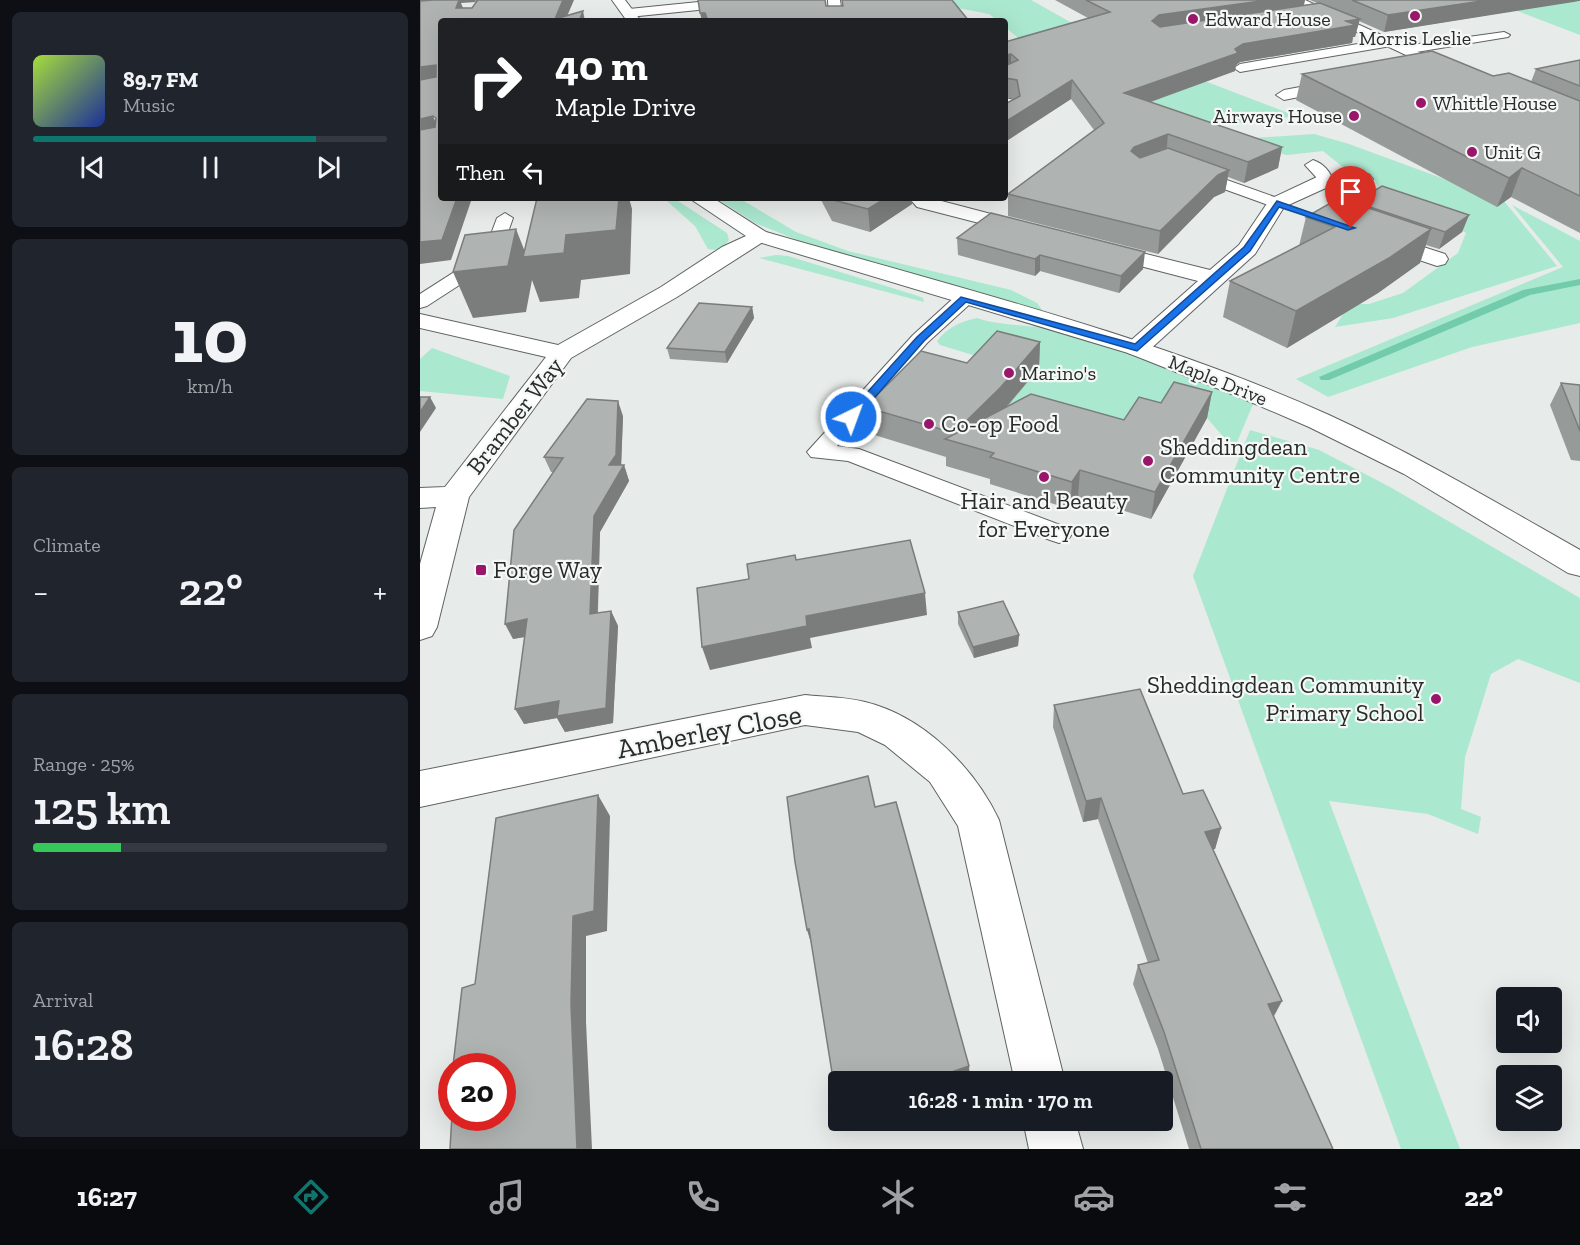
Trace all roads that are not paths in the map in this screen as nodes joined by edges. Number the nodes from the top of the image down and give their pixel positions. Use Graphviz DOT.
graph roads {
  1 [pos="618,0"];
  2 [pos="757,0"];
  3 [pos="834,0"];
  4 [pos="1294,0"];
  5 [pos="1321,14"];
  6 [pos="631,17"];
  7 [pos="836,18"];
  8 [pos="1296,18"];
  9 [pos="1504,35"];
  10 [pos="1387,43"];
  11 [pos="1404,50"];
  12 [pos="1439,66"];
  13 [pos="1240,68"];
  14 [pos="1412,71"];
  15 [pos="1471,80"];
  16 [pos="1354,82"];
  17 [pos="1284,95"];
  18 [pos="1176,166"];
  19 [pos="1363,179"];
  20 [pos="704,201"];
  21 [pos="922,201"];
  22 [pos="1277,203"];
  23 [pos="1308,214"];
  24 [pos="504,218"];
  25 [pos="1361,232"];
  26 [pos="1051,236"];
  27 [pos="759,237"];
  28 [pos="1086,245"];
  29 [pos="1437,259"];
  30 [pos="1213,278"];
  31 [pos="964,299"];
  32 [pos="420,302"];
  33 [pos="420,321"];
  34 [pos="1137,348"];
  35 [pos="562,353"];
  36 [pos="454,496"];
  37 [pos="420,498"];
  38 [pos="1059,534"];
  39 [pos="1580,565"];
  40 [pos="420,627"];
  41 [pos="420,789"];
  42 [pos="1037,1071"];
  43 [pos="1052,1131"];
  44 [pos="1056,1149"];
  1 -- 6 [label="street"];
  2 -- 6 [label="street"];
  3 -- 7 [label="street"];
  4 -- 5 [label="street"];
  5 -- 8 [label="lane"];
  5 -- 10 [label="street"];
  9 -- 11 [label="lane"];
  10 -- 11 [label="street"];
  10 -- 13 [label="lane"];
  11 -- 12 [label="street"];
  12 -- 14 [label="street"];
  12 -- 15 [label="street"];
  16 -- 17 [label="street"];
  18 -- 22 [label="lane"];
  19 -- 22 [label="street"];
  20 -- 27 [label="street, Maple Drive"];
  21 -- 26 [label="street"];
  22 -- 23 [label="street"];
  22 -- 30 [label="street"];
  24 -- 32 [label="lane"];
  25 -- 29 [label="street"];
  27 -- 31 [label="street, Maple Drive"];
  27 -- 35 [label="street, Bramber Way"];
  28 -- 30 [label="street"];
  30 -- 34 [label="street"];
  31 -- 34 [label="street, Maple Drive"];
  31 -- 38 [label="lane"];
  33 -- 35 [label="street"];
  34 -- 39 [label="street, Maple Drive"];
  35 -- 36 [label="street, Bramber Way"];
  36 -- 37 [label="street"];
  36 -- 40 [label="street, Bramber Way"];
  41 -- 42 [label="street, Amberley Close"];
  43 -- 44 [label="street"];
}
